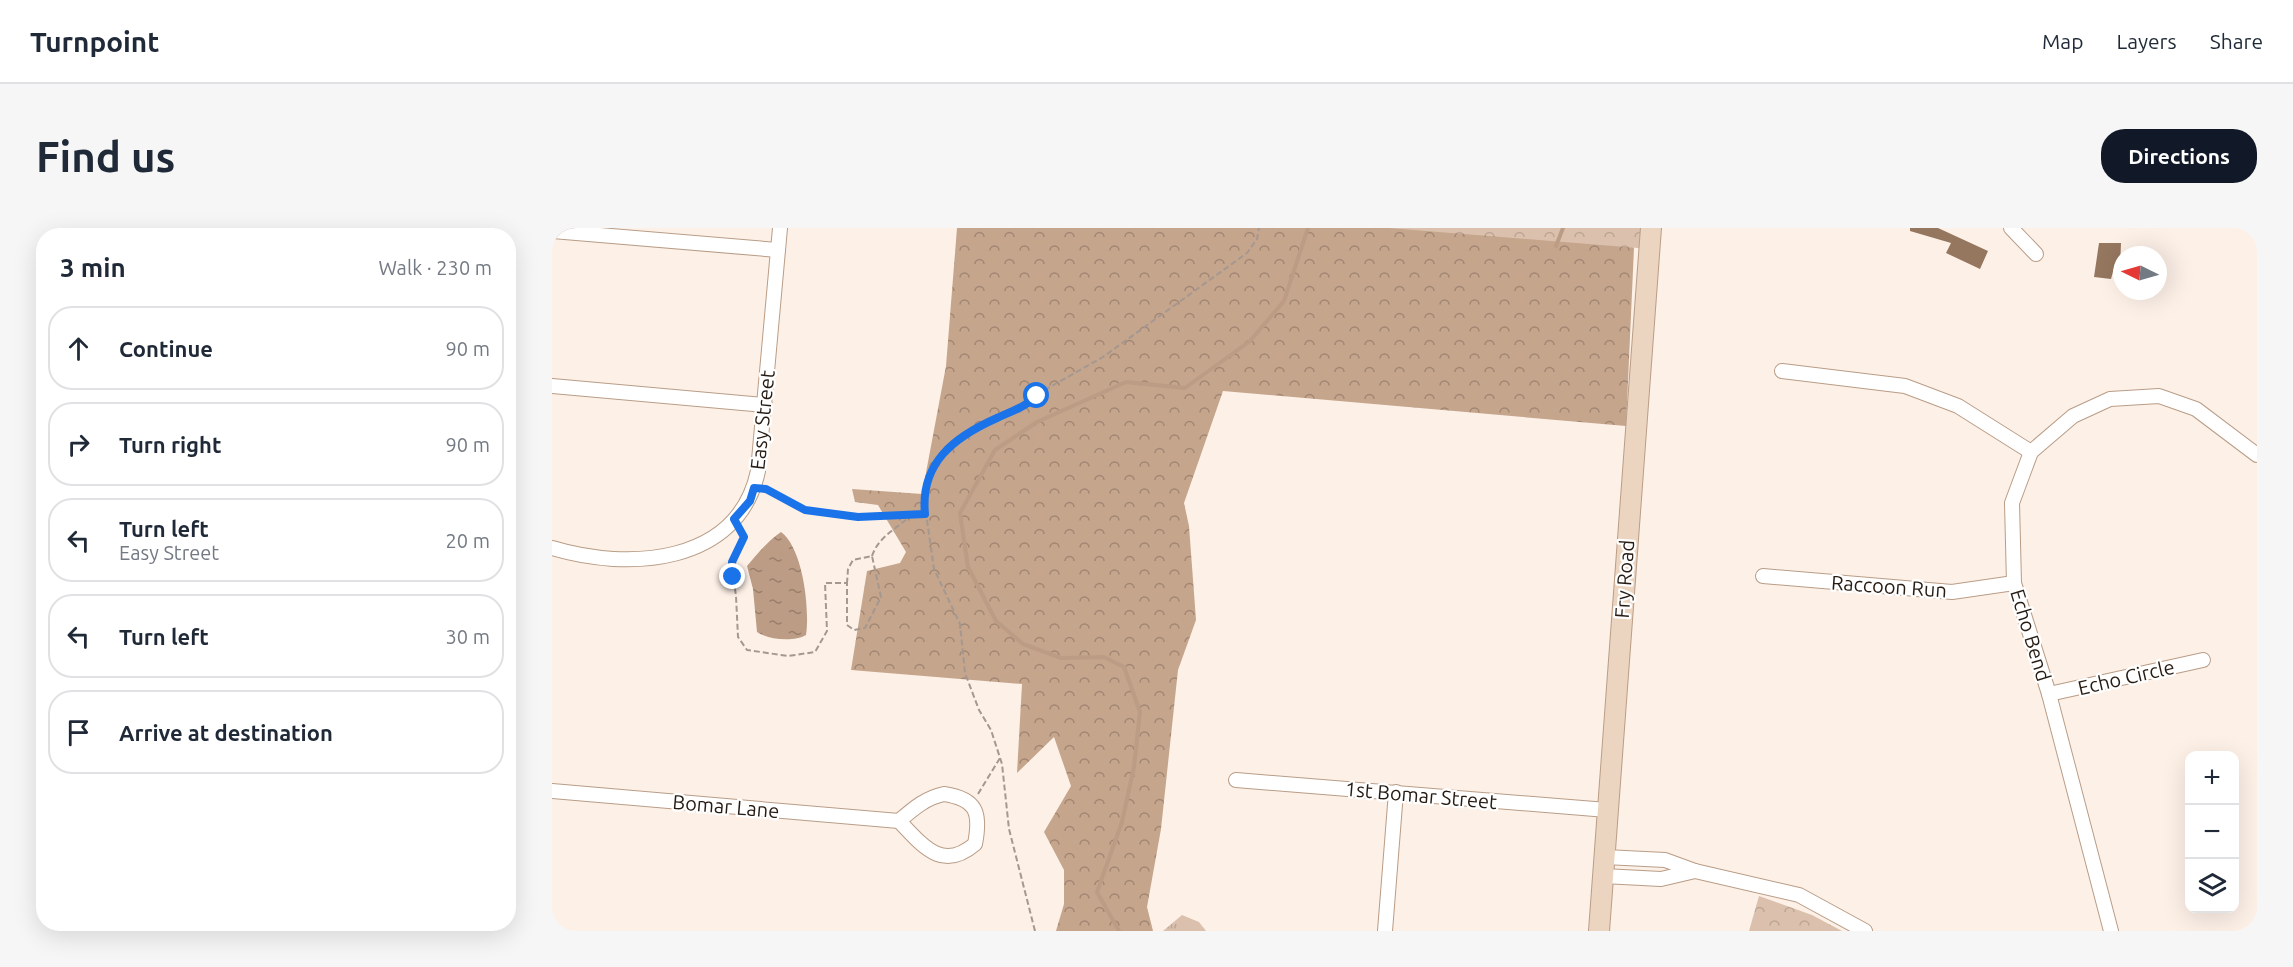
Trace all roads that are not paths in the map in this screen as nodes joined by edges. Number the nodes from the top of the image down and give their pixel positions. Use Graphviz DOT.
graph roads {
  1 [pos="780,228"];
  2 [pos="1651,228"];
  3 [pos="2011,228"];
  4 [pos="557,230"];
  5 [pos="778,250"];
  6 [pos="2036,254"];
  7 [pos="1782,371"];
  8 [pos="552,386"];
  9 [pos="765,405"];
  10 [pos="2031,452"];
  11 [pos="2257,455"];
  12 [pos="552,548"];
  13 [pos="1762,576"];
  14 [pos="2014,583"];
  15 [pos="2203,660"];
  16 [pos="2049,694"];
  17 [pos="1236,780"];
  18 [pos="552,791"];
  19 [pos="1396,792"];
  20 [pos="1607,810"];
  21 [pos="899,821"];
  22 [pos="1604,866"];
  23 [pos="1385,931"];
  24 [pos="1599,931"];
  25 [pos="1865,931"];
  26 [pos="2111,931"];
  1 -- 5 [label="street, Easy Street"];
  2 -- 20 [label="street, Fry Road"];
  3 -- 6 [label="street"];
  4 -- 5 [label="street"];
  5 -- 9 [label="street, Easy Street"];
  7 -- 10 [label="street"];
  8 -- 9 [label="street"];
  9 -- 12 [label="street, Easy Street"];
  10 -- 11 [label="street, Echo Bend"];
  10 -- 14 [label="street, Echo Bend"];
  13 -- 14 [label="street, Raccoon Run"];
  14 -- 16 [label="street, Echo Bend"];
  15 -- 16 [label="street, Echo Circle"];
  16 -- 26 [label="street, Echo Bend"];
  17 -- 19 [label="street, 1st Bomar Street"];
  18 -- 21 [label="street, Bomar Lane"];
  19 -- 20 [label="street, 1st Bomar Street"];
  19 -- 23 [label="street"];
  20 -- 22 [label="street, Fry Road"];
  21 -- 21 [label="street"];
  22 -- 24 [label="street, Fry Road"];
  22 -- 25 [label="street"];
}
